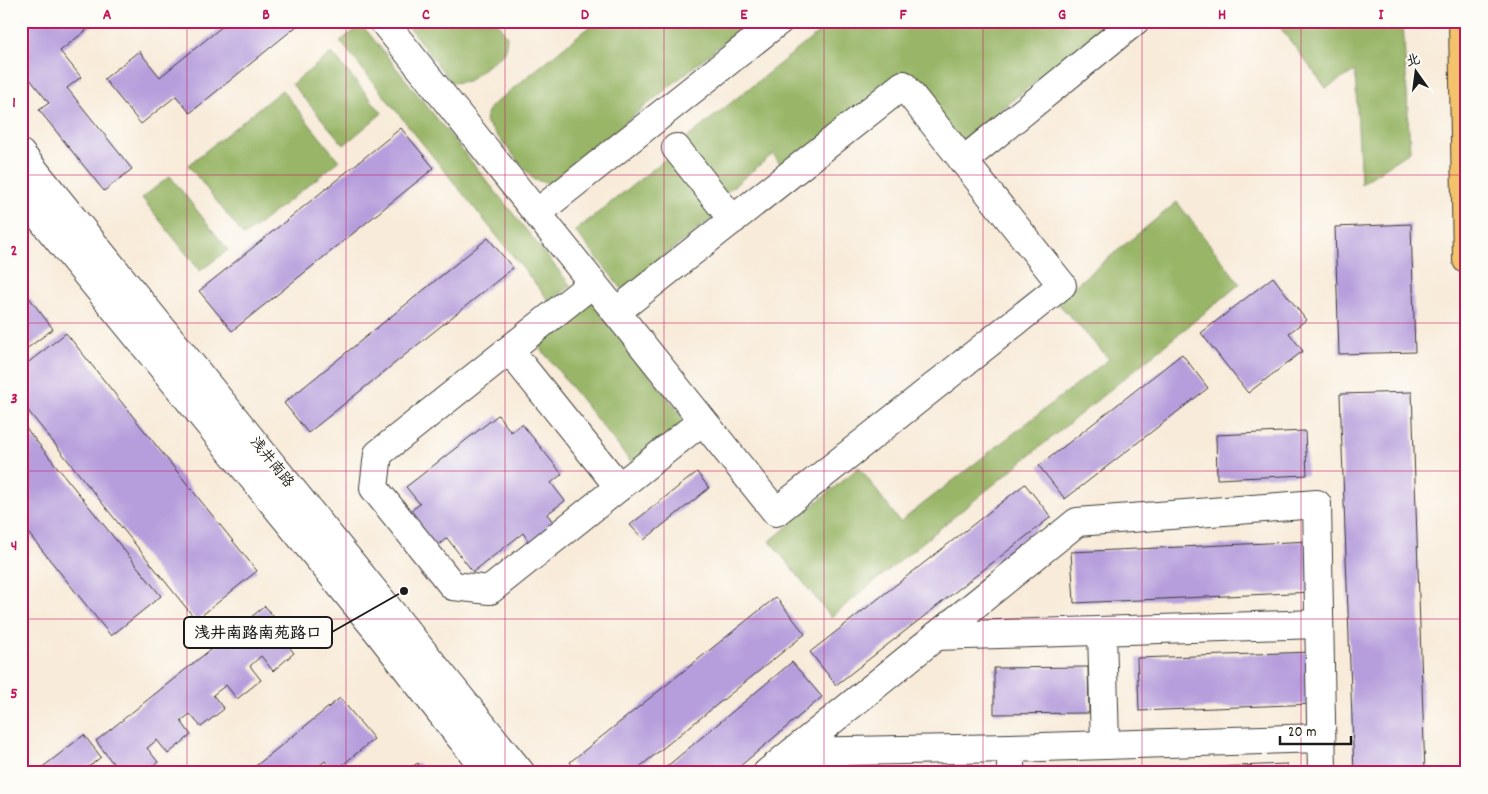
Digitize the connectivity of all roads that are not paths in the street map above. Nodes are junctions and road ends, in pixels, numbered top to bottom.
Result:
1 (383, 21) edge
2 (779, 21) edge
3 (1135, 21) edge
4 (1462, 21) edge
5 (676, 148) dead end
6 (21, 154) edge
7 (963, 161) junction
8 (21, 194) edge
9 (537, 213) junction
10 (733, 220) junction
11 (1467, 260) edge
12 (593, 283) junction
13 (616, 312) junction
14 (509, 350) junction
15 (702, 421) junction
16 (619, 487) junction
17 (1319, 624) junction
18 (1102, 631) junction
19 (936, 636) junction
20 (452, 727) junction
21 (1321, 738) junction
22 (1105, 745) junction
23 (793, 752) junction
24 (1011, 760) edge
25 (470, 773) edge
26 (489, 773) edge
27 (520, 773) edge
28 (767, 773) edge
29 (1322, 773) edge

1 - 9 street
2 - 9 street
3 - 7 street
4 - 11 main road
5 - 10 street
6 - 27 street, 浅井南路
7 - 10 street
7 - 15 street
8 - 20 street, 浅井南路
9 - 12 street
10 - 13 street
12 - 13 street
12 - 14 street
13 - 15 street
14 - 16 street
14 - 16 street
15 - 16 street
17 - 18 street
17 - 19 street
17 - 21 street
18 - 19 street
18 - 22 street
19 - 23 street
20 - 25 street
20 - 26 street, 浅井南路
21 - 22 street
21 - 29 street
22 - 24 street
23 - 24 street
23 - 28 street

